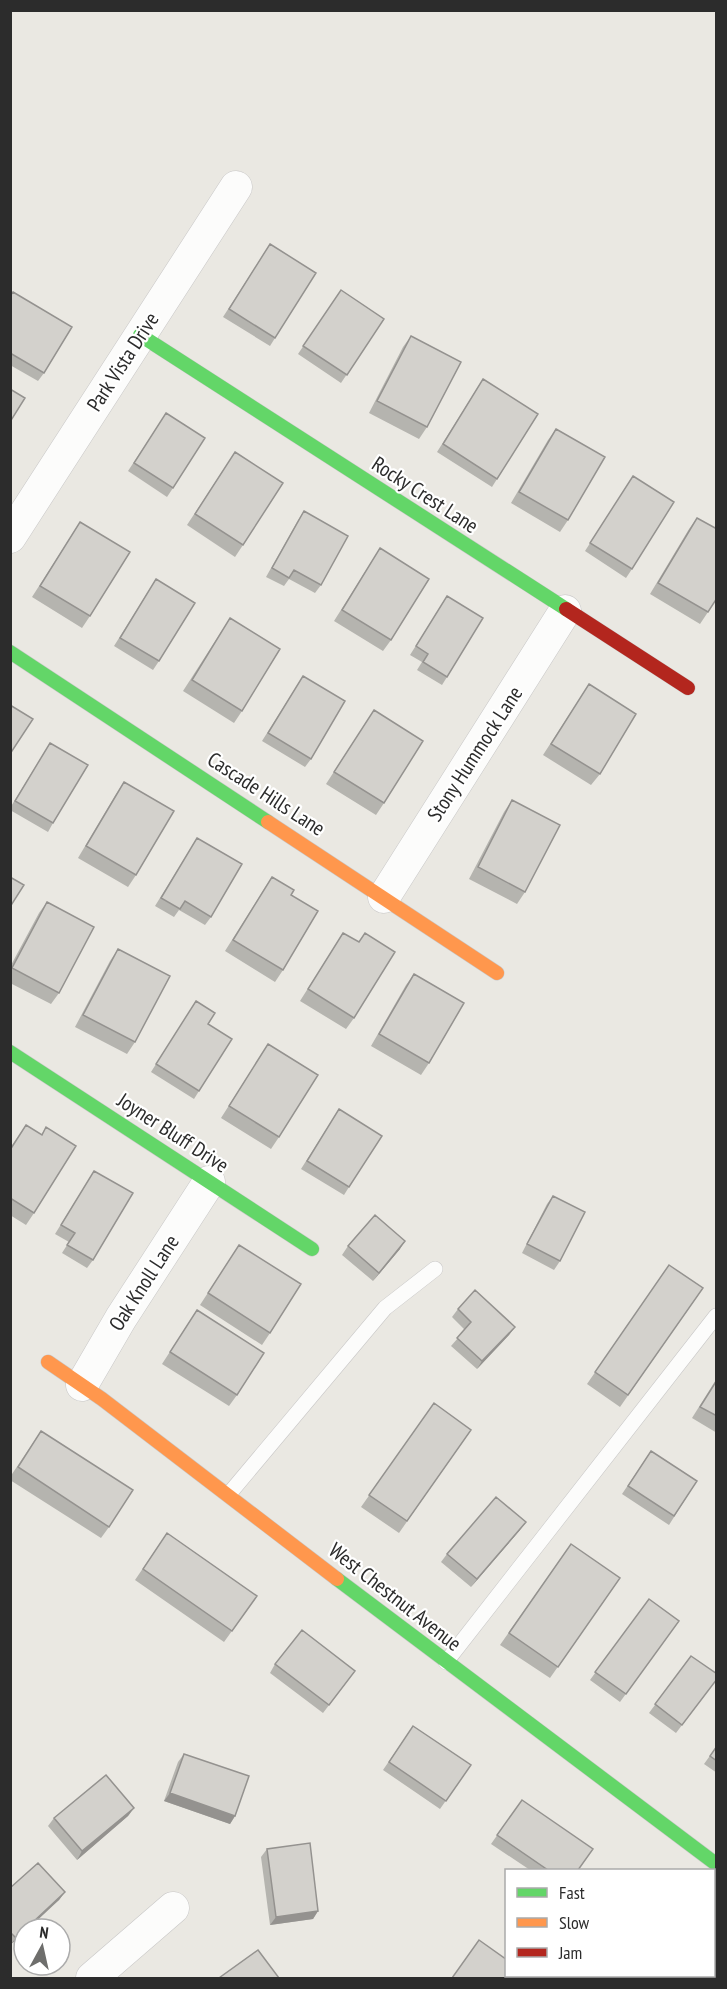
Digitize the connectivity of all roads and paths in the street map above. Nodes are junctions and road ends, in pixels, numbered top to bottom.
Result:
1 (236, 187) dead end
2 (140, 335) junction
3 (10, 537) edge
4 (566, 611) junction
5 (10, 652) edge
6 (688, 688) dead end
7 (384, 897) junction
8 (497, 973) dead end
9 (10, 1052) edge
10 (209, 1182) junction
11 (312, 1249) dead end
12 (435, 1269) dead end
13 (717, 1316) edge
14 (48, 1362) dead end
15 (82, 1385) junction
16 (229, 1494) junction
17 (446, 1662) junction
18 (707, 1864) edge
19 (173, 1908) dead end
20 (92, 1978) edge

1 - 2 street, Park Vista Drive
2 - 3 street, Park Vista Drive
2 - 4 street, Rocky Crest Lane
4 - 6 street, Rocky Crest Lane
4 - 7 street, Stony Hummock Lane
5 - 7 street, Cascade Hills Lane
7 - 8 street, Cascade Hills Lane
9 - 10 street, Joyner Bluff Drive
10 - 11 street, Joyner Bluff Drive
10 - 15 street, Oak Knoll Lane
12 - 16 lane
13 - 17 lane
14 - 15 street, West Chestnut Avenue
15 - 16 street, West Chestnut Avenue
16 - 17 street, West Chestnut Avenue
17 - 18 street, West Chestnut Avenue
19 - 20 street

